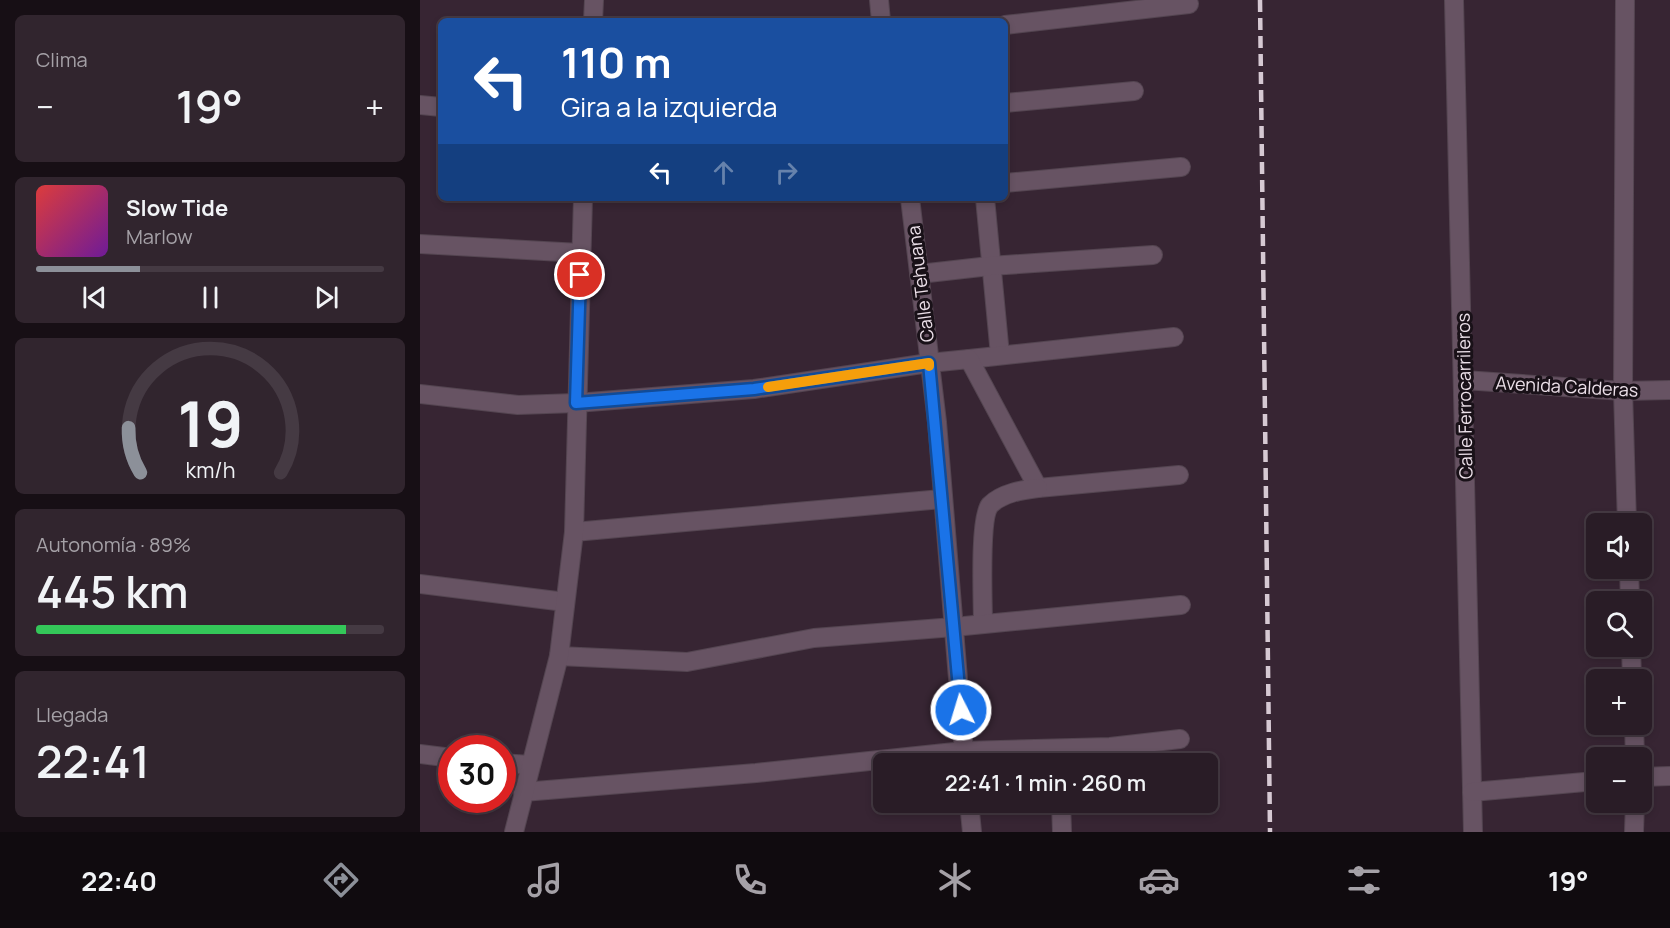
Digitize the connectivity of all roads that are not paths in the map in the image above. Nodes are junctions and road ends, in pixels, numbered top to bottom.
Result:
1 (594, 0) edge
2 (879, 0) edge
3 (1454, 0) edge
4 (1625, 0) edge
5 (1189, 4) dead end
6 (593, 18) edge
7 (881, 18) edge
8 (1008, 26) edge
9 (1134, 91) dead end
10 (1008, 103) edge
11 (420, 105) edge
12 (438, 106) edge
13 (1181, 167) dead end
14 (1008, 183) edge
15 (583, 201) edge
16 (910, 201) edge
17 (985, 201) edge
18 (420, 244) edge
19 (580, 253) junction
20 (1153, 255) dead end
21 (990, 266) junction
22 (919, 274) junction
23 (1174, 337) dead end
24 (1000, 355) junction
25 (969, 359) junction
26 (929, 363) junction
27 (1464, 380) junction
28 (1670, 390) edge
29 (1623, 391) junction
30 (420, 394) edge
31 (576, 403) junction
32 (1179, 475) dead end
33 (1038, 488) junction
34 (942, 499) junction
35 (1627, 513) edge
36 (574, 532) junction
37 (420, 584) edge
38 (565, 602) junction
39 (1181, 605) dead end
40 (983, 624) junction
41 (954, 627) junction
42 (560, 656) junction
43 (1180, 739) dead end
44 (965, 753) edge
45 (1076, 753) edge
46 (420, 754) edge
47 (438, 756) edge
48 (516, 764) edge
49 (873, 764) edge
50 (530, 765) junction
51 (1670, 776) edge
52 (1652, 777) edge
53 (1586, 782) edge
54 (523, 792) junction
55 (1472, 792) junction
56 (970, 813) edge
57 (1061, 813) edge
58 (1635, 813) edge
59 (514, 832) edge
60 (972, 832) edge
61 (1062, 832) edge
62 (1473, 832) edge
63 (1634, 832) edge

1 - 6 street
2 - 7 street
3 - 27 street, Calle Ferrocarrileros
4 - 29 street
5 - 8 street
9 - 10 street
11 - 12 street
13 - 14 street
15 - 19 street
16 - 22 street, Calle Tehuana
17 - 21 street
18 - 19 street
19 - 31 street
20 - 21 street
21 - 22 street
21 - 24 street
22 - 26 street, Calle Tehuana
23 - 24 street
24 - 25 street
25 - 26 street
25 - 33 street
26 - 31 street
26 - 34 street, Calle Tehuana
27 - 29 street, Avenida Calderas
27 - 55 street, Calle Ferrocarrileros
28 - 29 street, Avenida Calderas
29 - 35 street
30 - 31 street
31 - 36 street
32 - 33 street
33 - 40 street
34 - 36 street
34 - 41 street, Calle Tehuana
36 - 38 street
37 - 38 street
38 - 42 street
39 - 40 street
40 - 41 street
41 - 42 street
41 - 44 street, Calle Tehuana
42 - 50 street
43 - 45 street
46 - 47 street
48 - 50 street
49 - 54 street
50 - 54 street
51 - 52 street
53 - 55 street
54 - 59 street
55 - 62 street, Calle Ferrocarrileros
56 - 60 street
57 - 61 street
58 - 63 street

